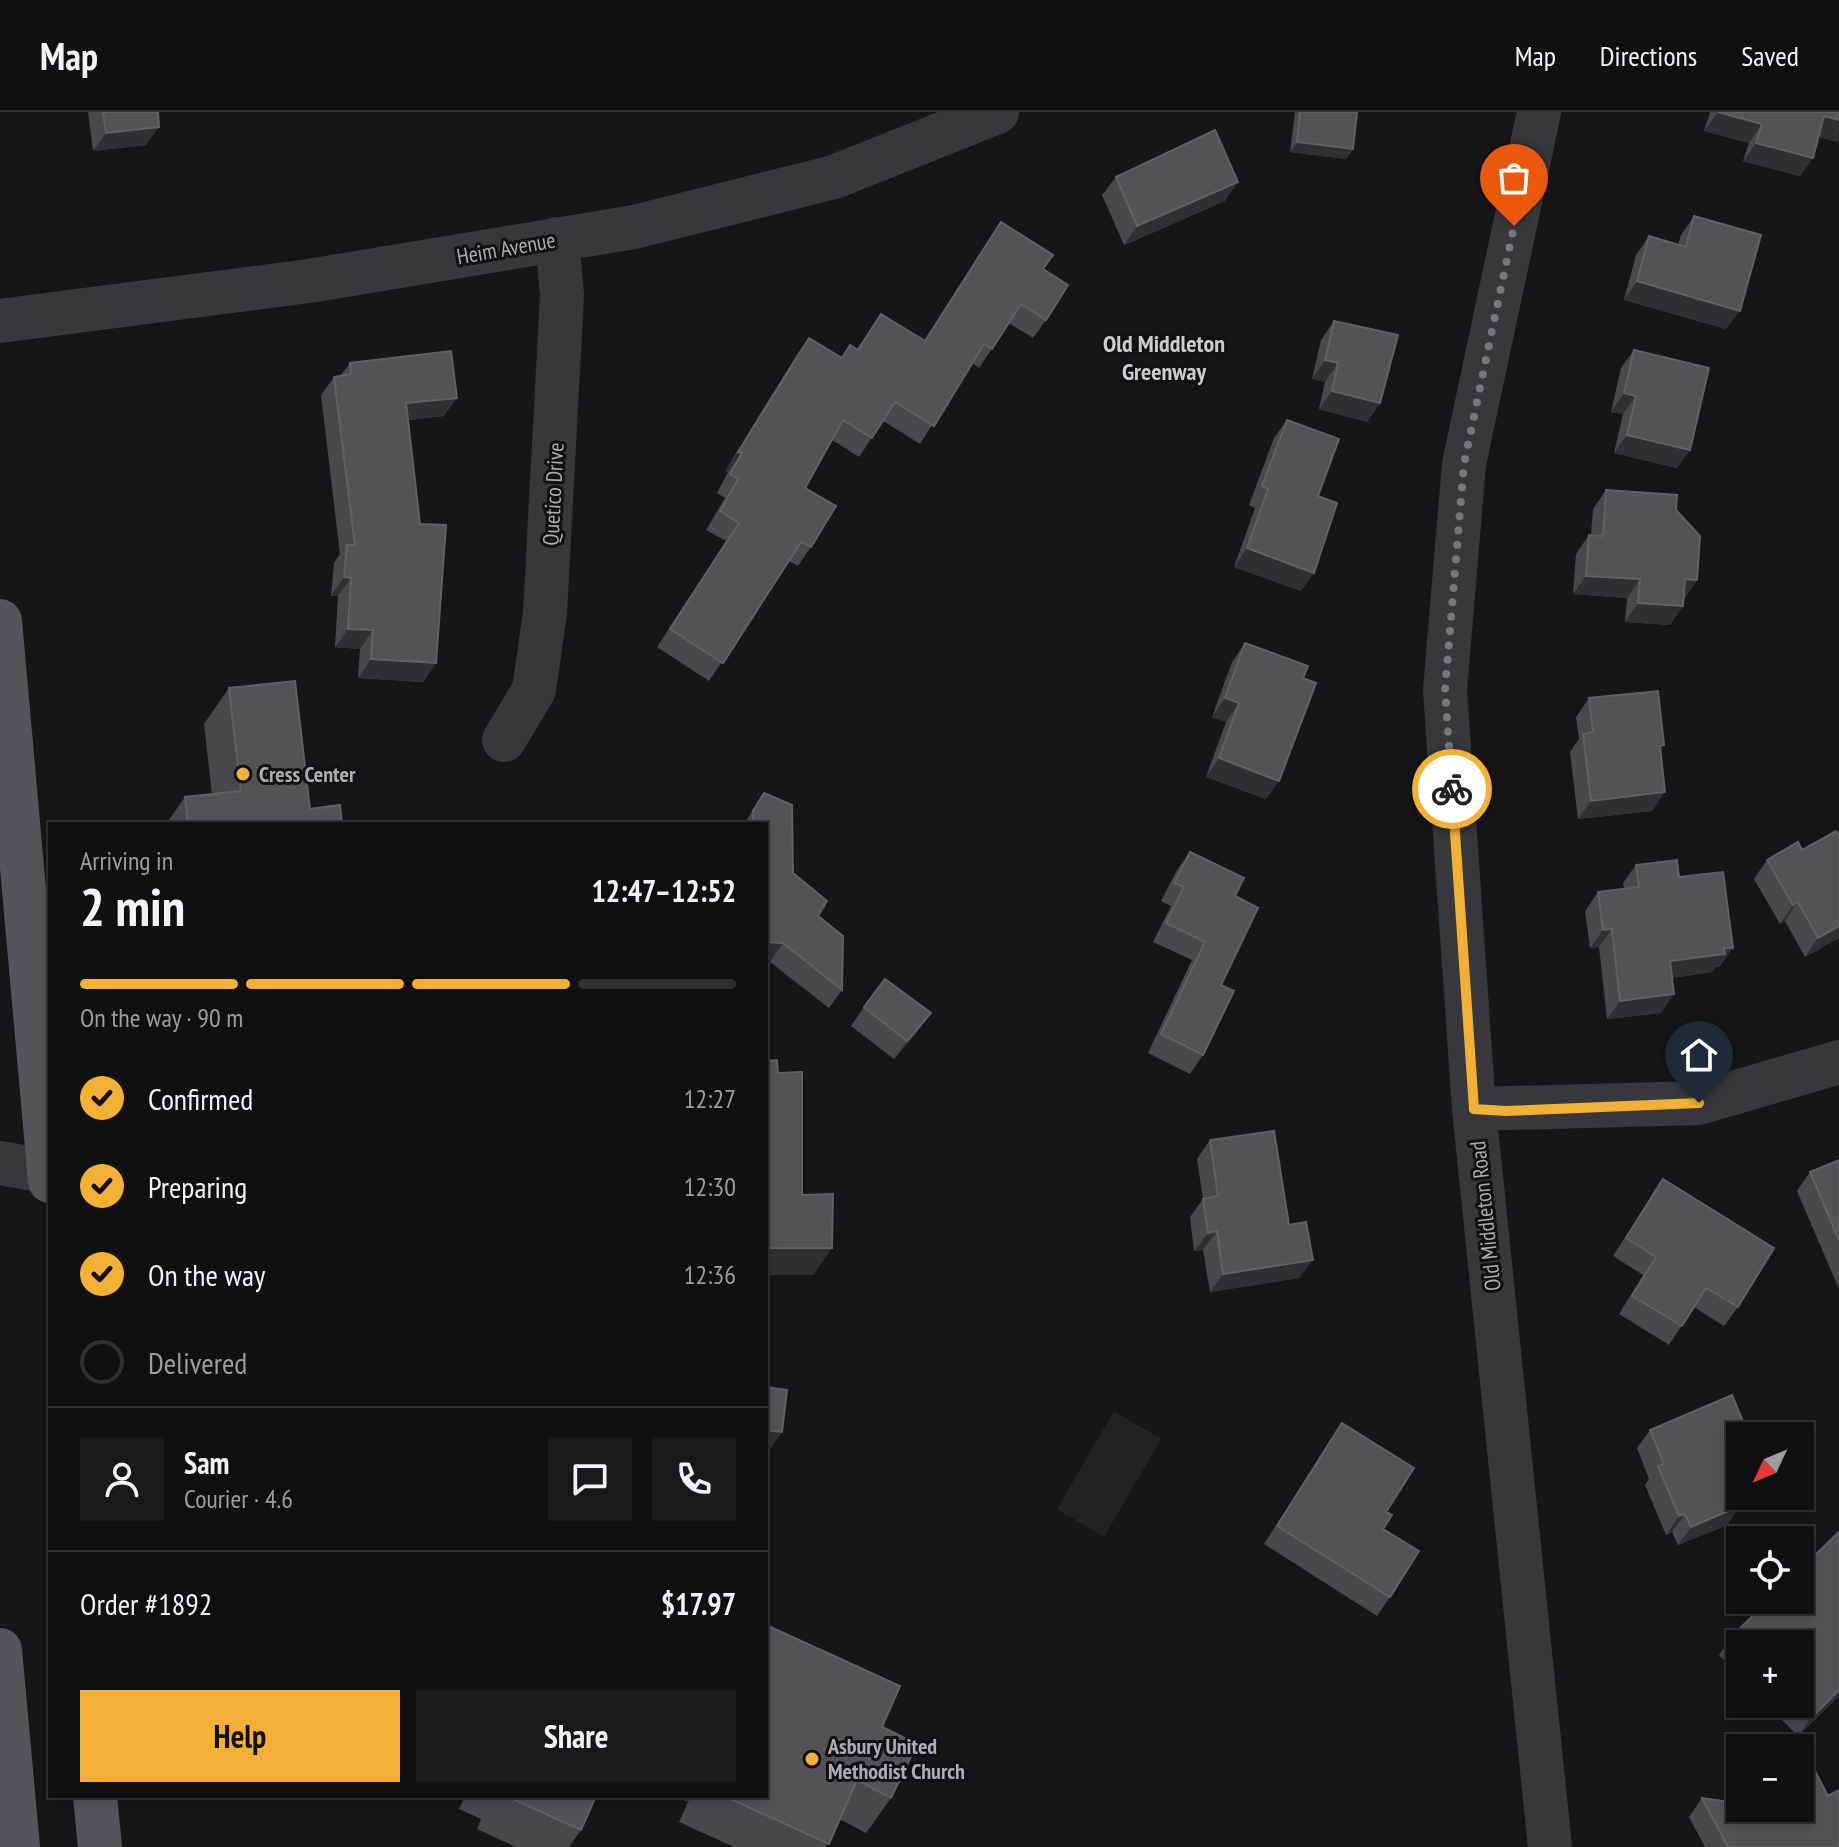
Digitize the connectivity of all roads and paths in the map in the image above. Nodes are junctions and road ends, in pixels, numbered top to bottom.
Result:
1 (997, 112) edge
2 (1539, 112) edge
3 (557, 239) junction
4 (0, 321) edge
5 (0, 621) edge
6 (504, 740) dead end
7 (1839, 1062) edge
8 (1474, 1109) junction
9 (48, 1150) edge
10 (0, 1163) edge
11 (48, 1172) edge
12 (0, 1650) edge
13 (95, 1798) edge
14 (18, 1847) edge
15 (100, 1847) edge
16 (1550, 1847) edge

1 - 3 street, Heim Avenue
2 - 8 street, Old Middleton Road
3 - 4 street, Heim Avenue
3 - 6 street, Quetico Drive
5 - 9 main road
7 - 8 street
8 - 16 street, Old Middleton Road
10 - 11 street
12 - 14 main road
13 - 15 main road

